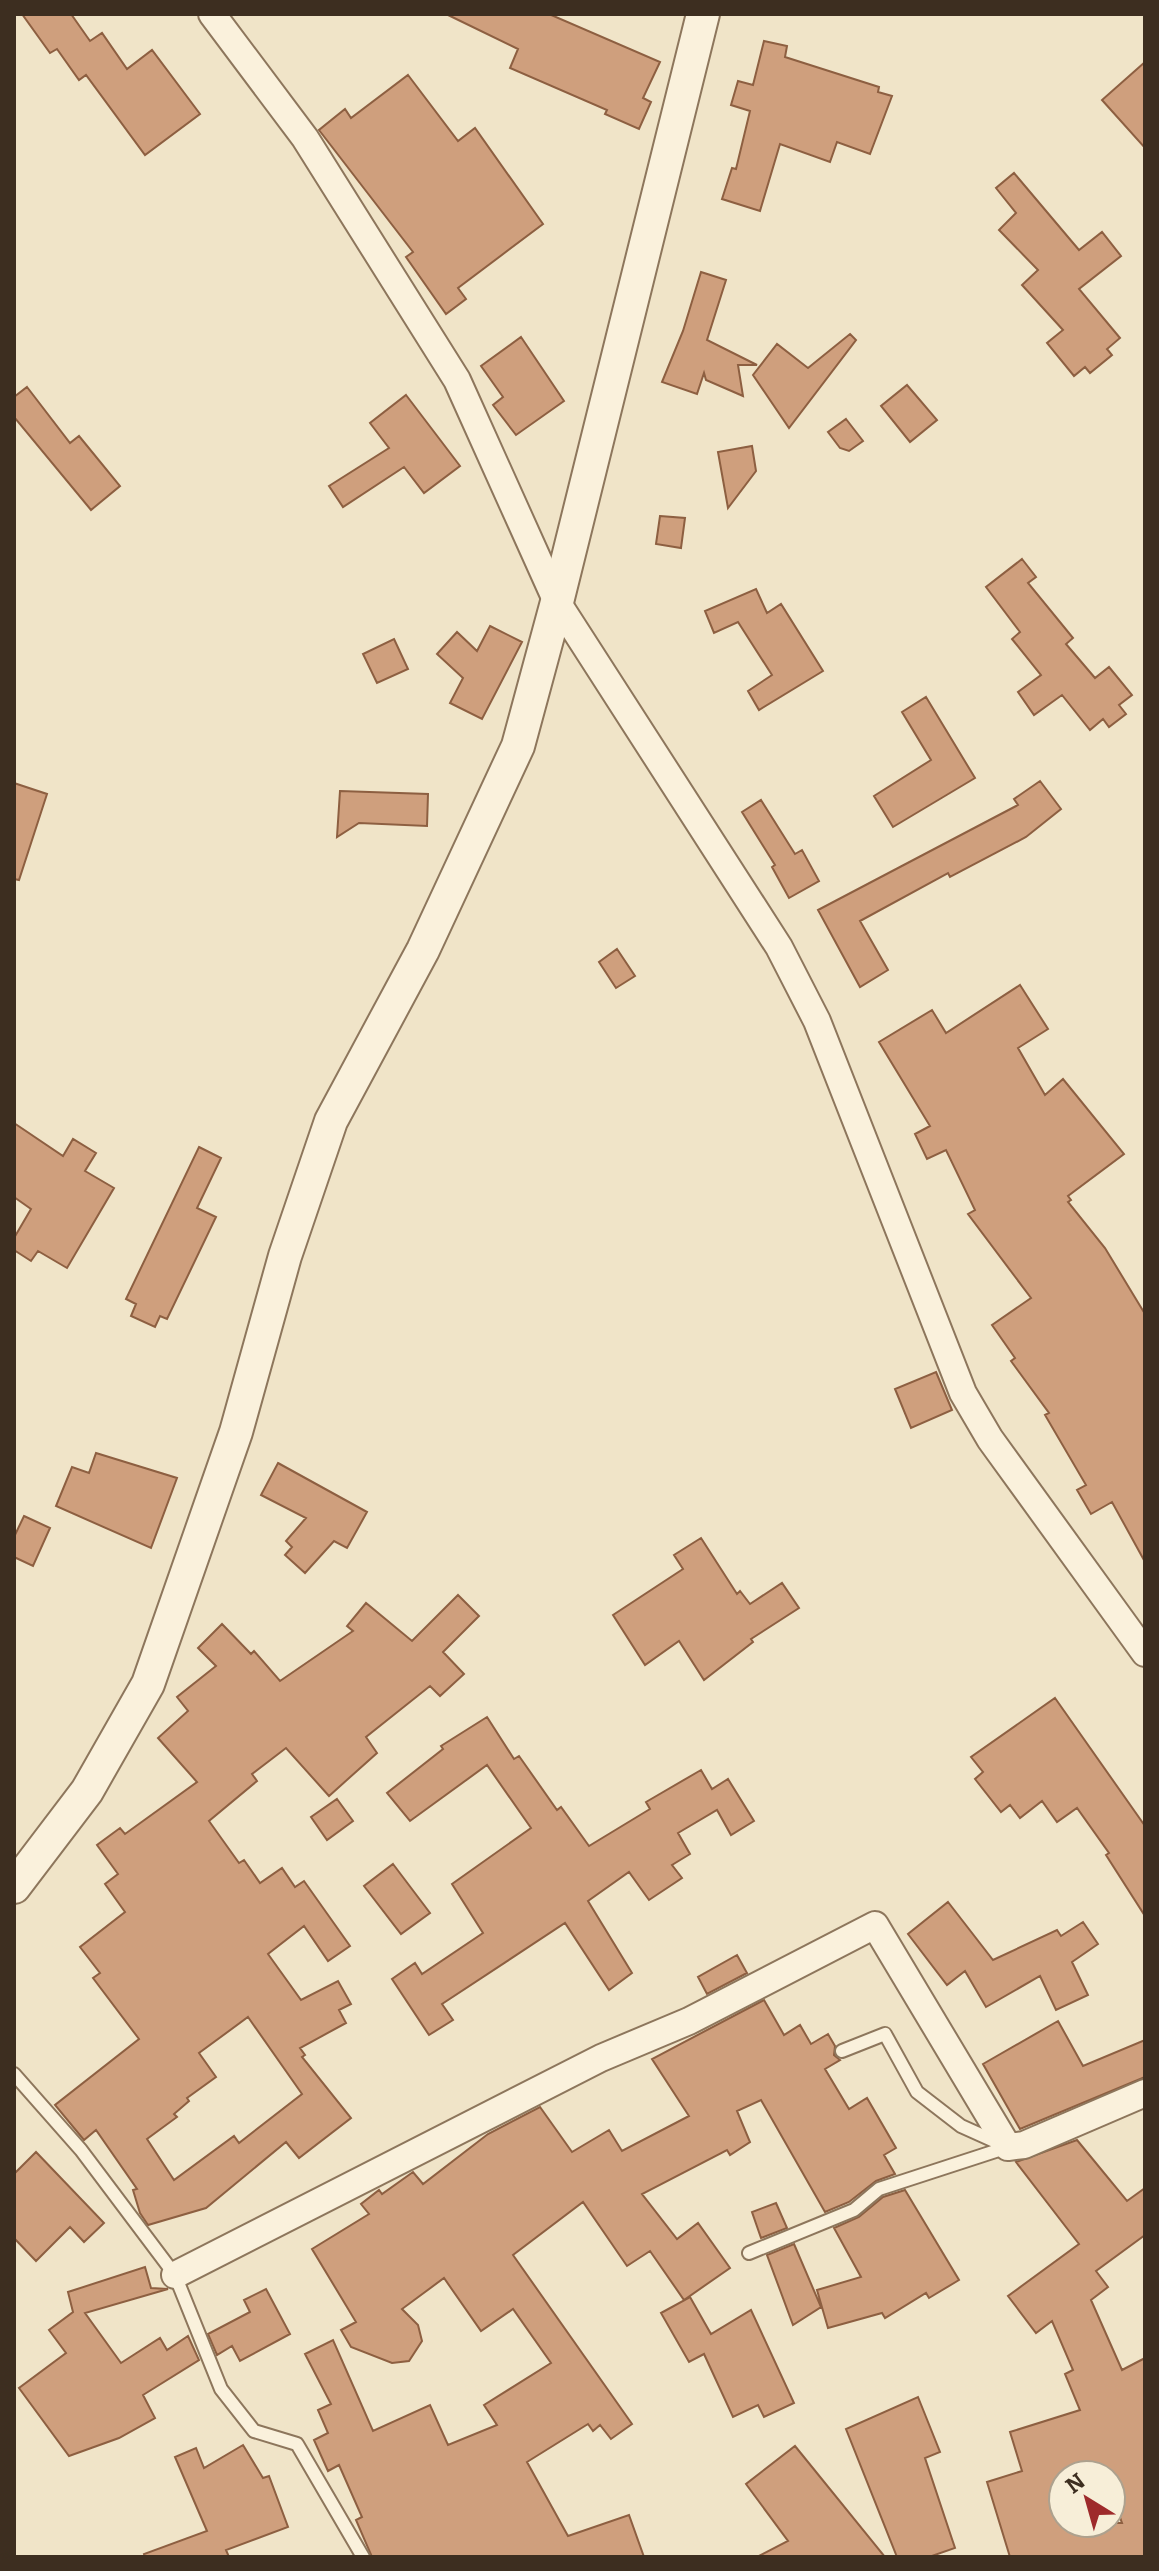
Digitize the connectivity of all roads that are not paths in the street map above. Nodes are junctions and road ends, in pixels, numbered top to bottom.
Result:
1 (212, 14) edge
2 (703, 14) edge
3 (557, 602) junction
4 (1145, 1653) edge
5 (14, 1887) edge
6 (842, 2051) dead end
7 (14, 2074) edge
8 (1145, 2093) edge
9 (1008, 2147) junction
10 (749, 2253) dead end
11 (175, 2275) junction
12 (363, 2557) edge

1 - 3 street
2 - 3 street
3 - 4 street
3 - 5 street
6 - 9 lane
7 - 11 lane
8 - 9 street
9 - 10 lane
9 - 11 street
11 - 12 lane

